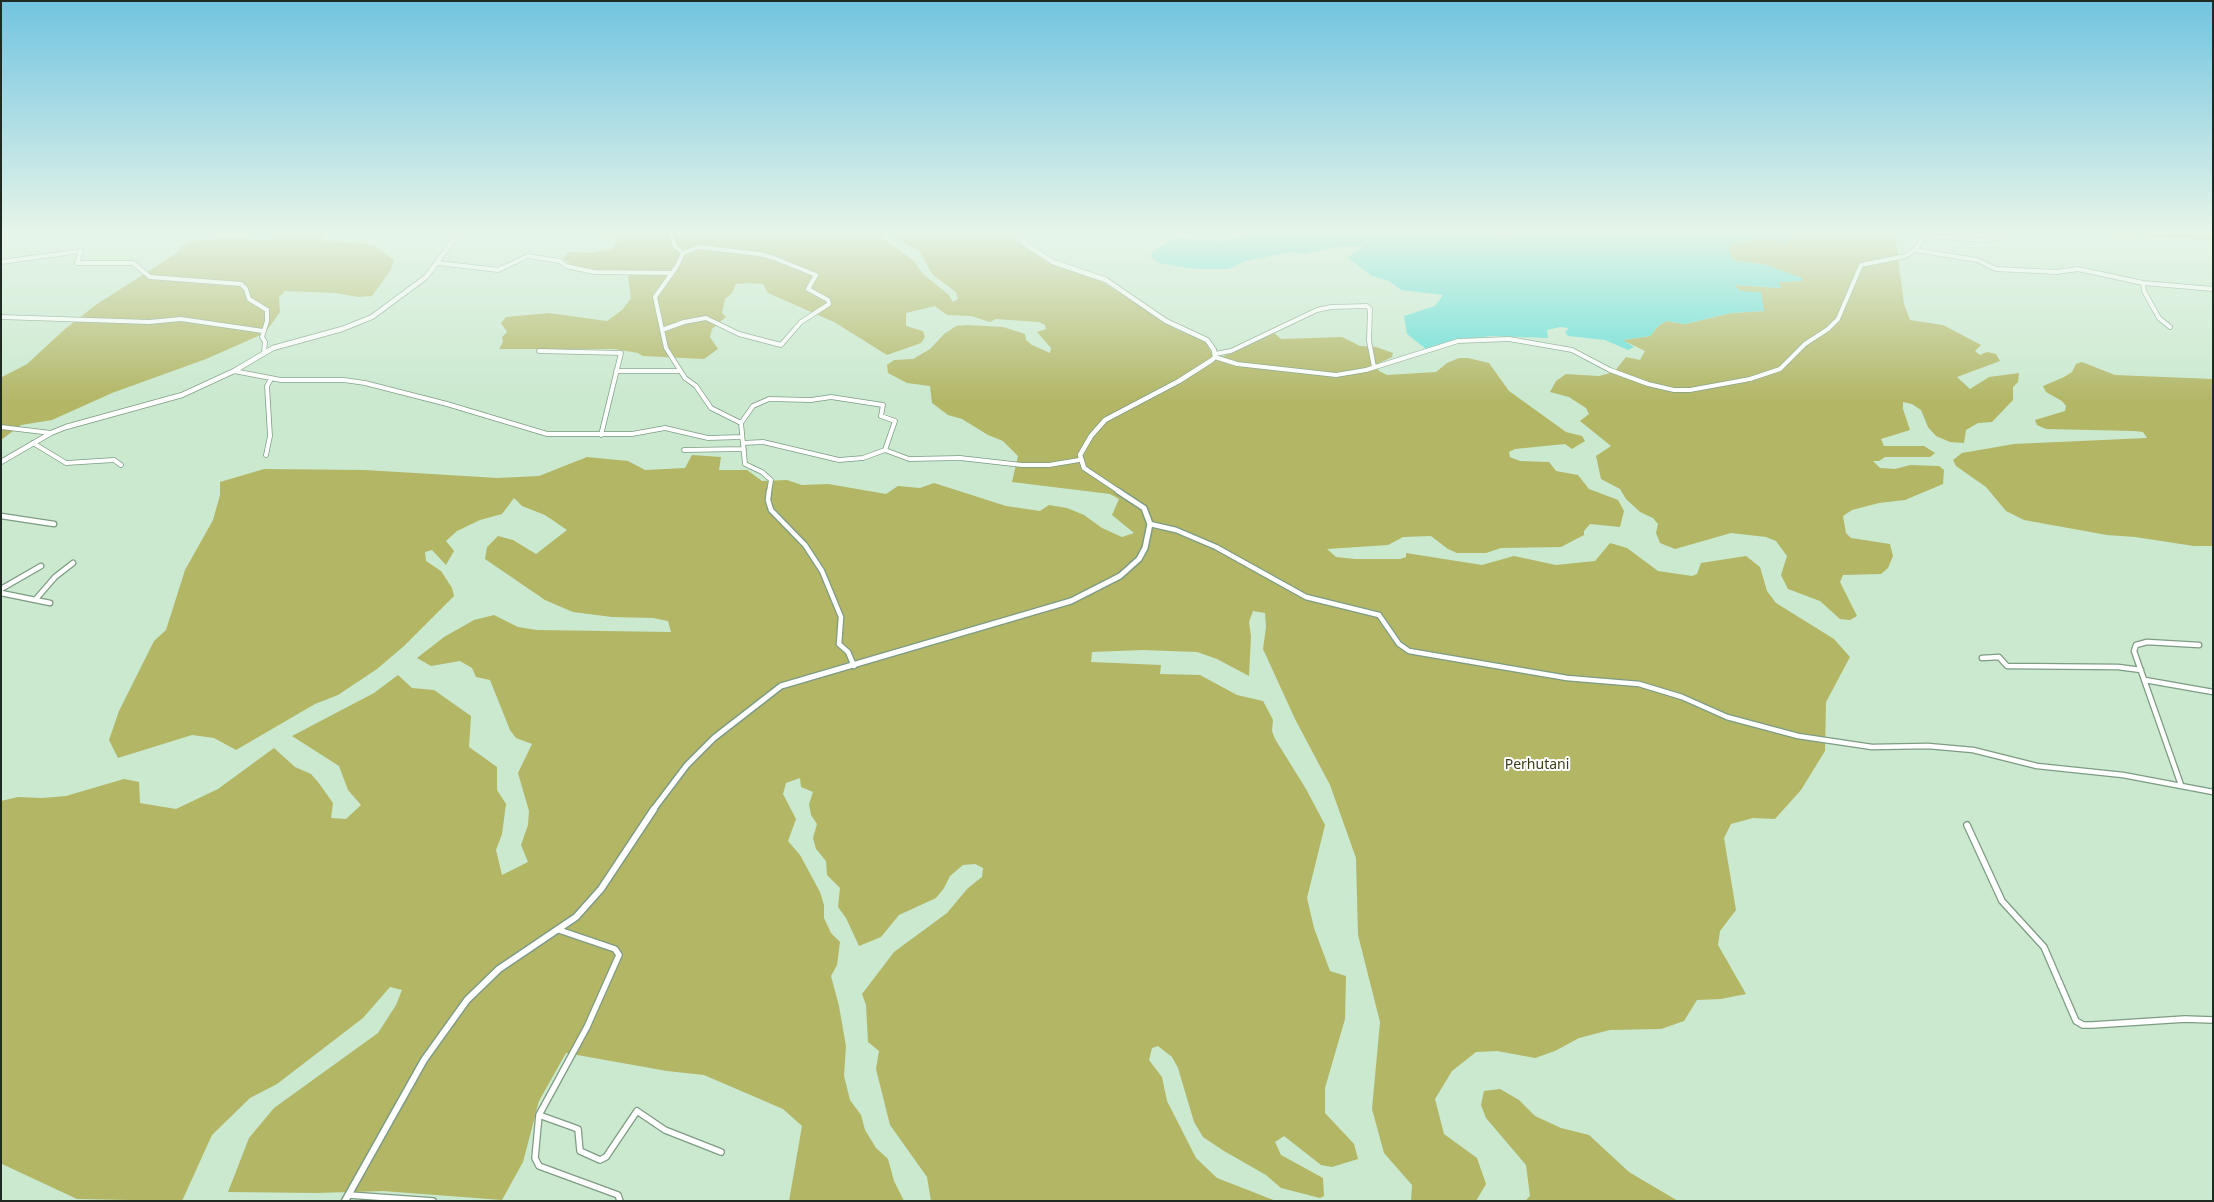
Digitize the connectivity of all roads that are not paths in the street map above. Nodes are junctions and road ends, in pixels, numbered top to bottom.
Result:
1 (246, 289) edge
2 (410, 289) edge
3 (661, 289) edge
4 (808, 289) edge
5 (1117, 289) edge
6 (1850, 289) edge
7 (2144, 289) edge
8 (1, 317) edge
9 (2170, 327) dead end
10 (662, 330) junction
11 (263, 331) junction
12 (539, 351) dead end
13 (264, 353) junction
14 (1215, 355) junction
15 (1374, 368) junction
16 (616, 371) junction
17 (680, 371) junction
18 (234, 372) junction
19 (271, 379) junction
20 (741, 424) junction
21 (1, 427) edge
22 (51, 433) junction
23 (601, 435) junction
24 (742, 437) junction
25 (33, 443) junction
26 (744, 446) junction
27 (684, 450) dead end
28 (885, 450) junction
29 (266, 455) dead end
30 (1080, 460) junction
31 (1, 462) edge
32 (121, 465) dead end
33 (1, 516) edge
34 (54, 524) dead end
35 (1150, 524) junction
36 (73, 563) dead end
37 (41, 566) dead end
38 (1, 588) edge
39 (1, 593) edge
40 (36, 599) junction
41 (50, 603) dead end
42 (2199, 645) dead end
43 (1982, 658) dead end
44 (854, 666) junction
45 (2141, 670) junction
46 (2145, 680) junction
47 (2213, 692) edge
48 (2181, 785) junction
49 (2213, 792) edge
50 (1968, 825) dead end
51 (559, 930) junction
52 (2213, 1020) edge
53 (540, 1115) junction
54 (721, 1152) dead end
55 (347, 1198) edge
56 (433, 1201) edge
57 (620, 1201) edge

1 - 11 street
2 - 13 street
3 - 10 street
4 - 10 street
5 - 14 street
6 - 15 street
7 - 9 street
8 - 11 street
10 - 17 street
11 - 13 street
12 - 16 street
13 - 18 street
14 - 15 street
14 - 15 street
14 - 30 street
16 - 17 street
16 - 23 street
17 - 20 street
18 - 19 street
18 - 22 street
19 - 23 street
19 - 29 street
20 - 24 street
20 - 28 street
21 - 22 street
22 - 25 street
23 - 24 street
24 - 26 street
25 - 31 street
25 - 32 street
26 - 27 street
26 - 28 street
26 - 44 street
28 - 30 street
30 - 35 street
33 - 34 street
35 - 44 street
35 - 48 street
36 - 40 street
37 - 38 street
39 - 40 street
40 - 41 street
42 - 45 street
43 - 45 street
44 - 51 street
45 - 46 street
46 - 47 street
46 - 48 street
48 - 49 street
50 - 52 street
51 - 53 street
51 - 55 street
53 - 54 street
53 - 57 street
55 - 56 street

